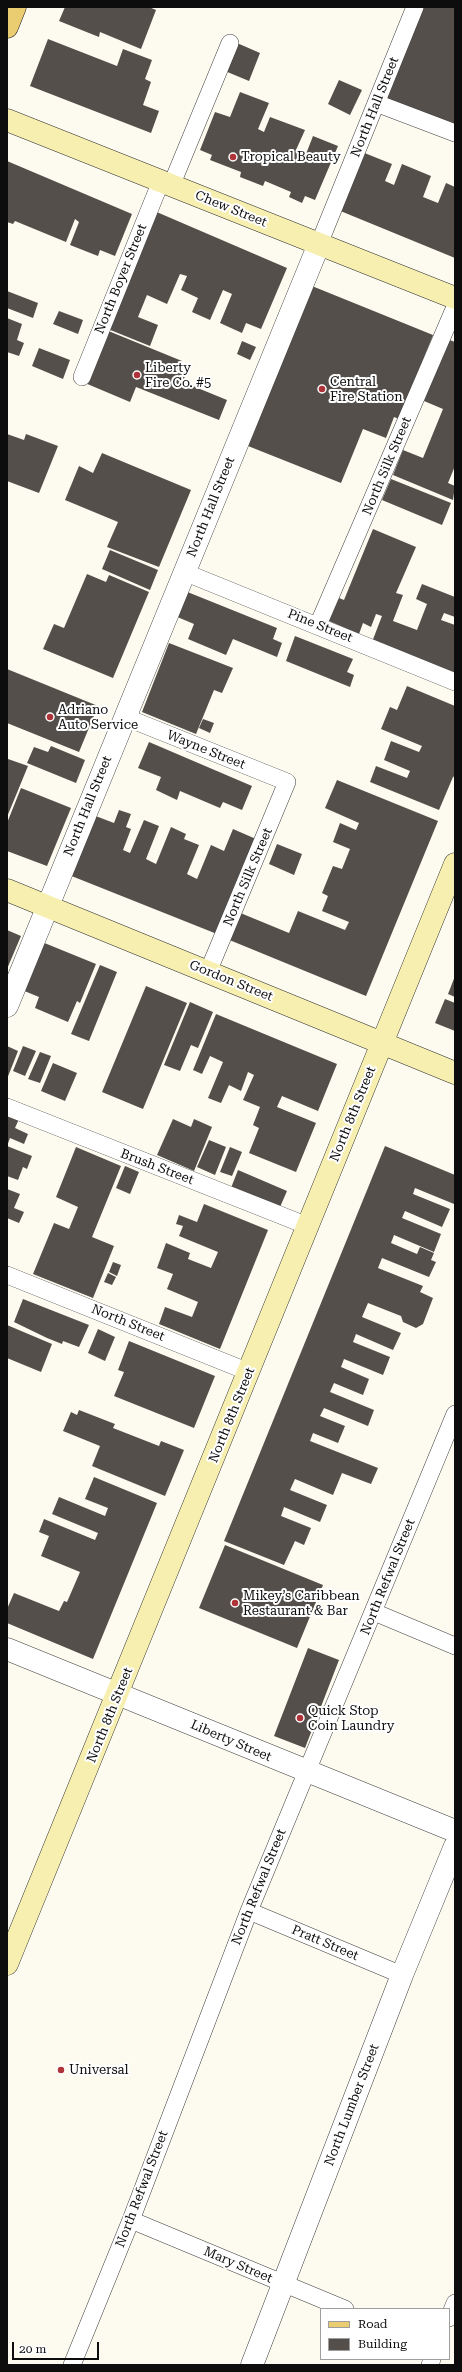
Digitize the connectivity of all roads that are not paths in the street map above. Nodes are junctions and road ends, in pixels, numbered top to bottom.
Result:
1 (15, 7) edge
2 (415, 7) edge
3 (7, 27) edge
4 (230, 43) dead end
5 (376, 103) junction
6 (7, 120) edge
7 (455, 133) edge
8 (166, 183) junction
9 (319, 244) junction
10 (455, 298) edge
11 (455, 307) edge
12 (82, 377) dead end
13 (184, 572) junction
14 (318, 625) junction
15 (455, 682) edge
16 (125, 717) junction
17 (287, 782) joint
18 (455, 864) edge
19 (7, 890) edge
20 (47, 906) junction
21 (208, 972) junction
22 (7, 1006) edge
23 (382, 1043) junction
24 (455, 1073) edge
25 (7, 1107) edge
26 (308, 1226) junction
27 (7, 1274) edge
28 (249, 1372) junction
29 (455, 1414) edge
30 (374, 1612) junction
31 (455, 1646) edge
32 (7, 1649) edge
33 (118, 1694) junction
34 (306, 1772) junction
35 (455, 1831) edge
36 (455, 1846) edge
37 (249, 1911) junction
38 (7, 1964) edge
39 (402, 1975) junction
40 (130, 2220) junction
41 (284, 2284) junction
42 (455, 2304) edge
43 (343, 2308) edge
44 (450, 2316) edge
45 (72, 2365) edge
46 (252, 2365) edge

1 - 3 main road
2 - 5 lane, North Hall Street
4 - 8 lane, North Boyer Street
5 - 7 lane
5 - 9 lane, North Hall Street
6 - 8 street, Chew Street
8 - 9 street, Chew Street
8 - 12 lane, North Boyer Street
9 - 10 street, Chew Street
9 - 13 street, North Hall Street
11 - 14 lane, North Silk Street
13 - 14 lane, Pine Street
13 - 16 street, North Hall Street
14 - 15 lane, Pine Street
16 - 17 lane, Wayne Street
16 - 20 street, North Hall Street
17 - 21 lane, North Silk Street
18 - 23 street, North 8th Street
19 - 20 street, Gordon Street
20 - 21 street, Gordon Street
20 - 22 street, North Hall Street
21 - 23 street, Gordon Street
23 - 24 street, Gordon Street
23 - 26 street, North 8th Street
25 - 26 lane, Brush Street
26 - 28 street, North 8th Street
27 - 28 lane, North Street
28 - 33 street, North 8th Street
29 - 30 lane, North Refwal Street
30 - 31 lane
30 - 34 lane, North Refwal Street
32 - 33 street, Liberty Street
33 - 34 street, Liberty Street
33 - 38 street, North 8th Street
34 - 35 street, Liberty Street
34 - 37 lane, North Refwal Street
36 - 39 street, North Lumber Street
37 - 39 lane, Pratt Street
37 - 40 lane, North Refwal Street
39 - 41 street, North Lumber Street
40 - 41 lane, Mary Street
40 - 45 lane, North Refwal Street
41 - 43 lane, Mary Street
41 - 46 street, North Lumber Street
42 - 44 lane

